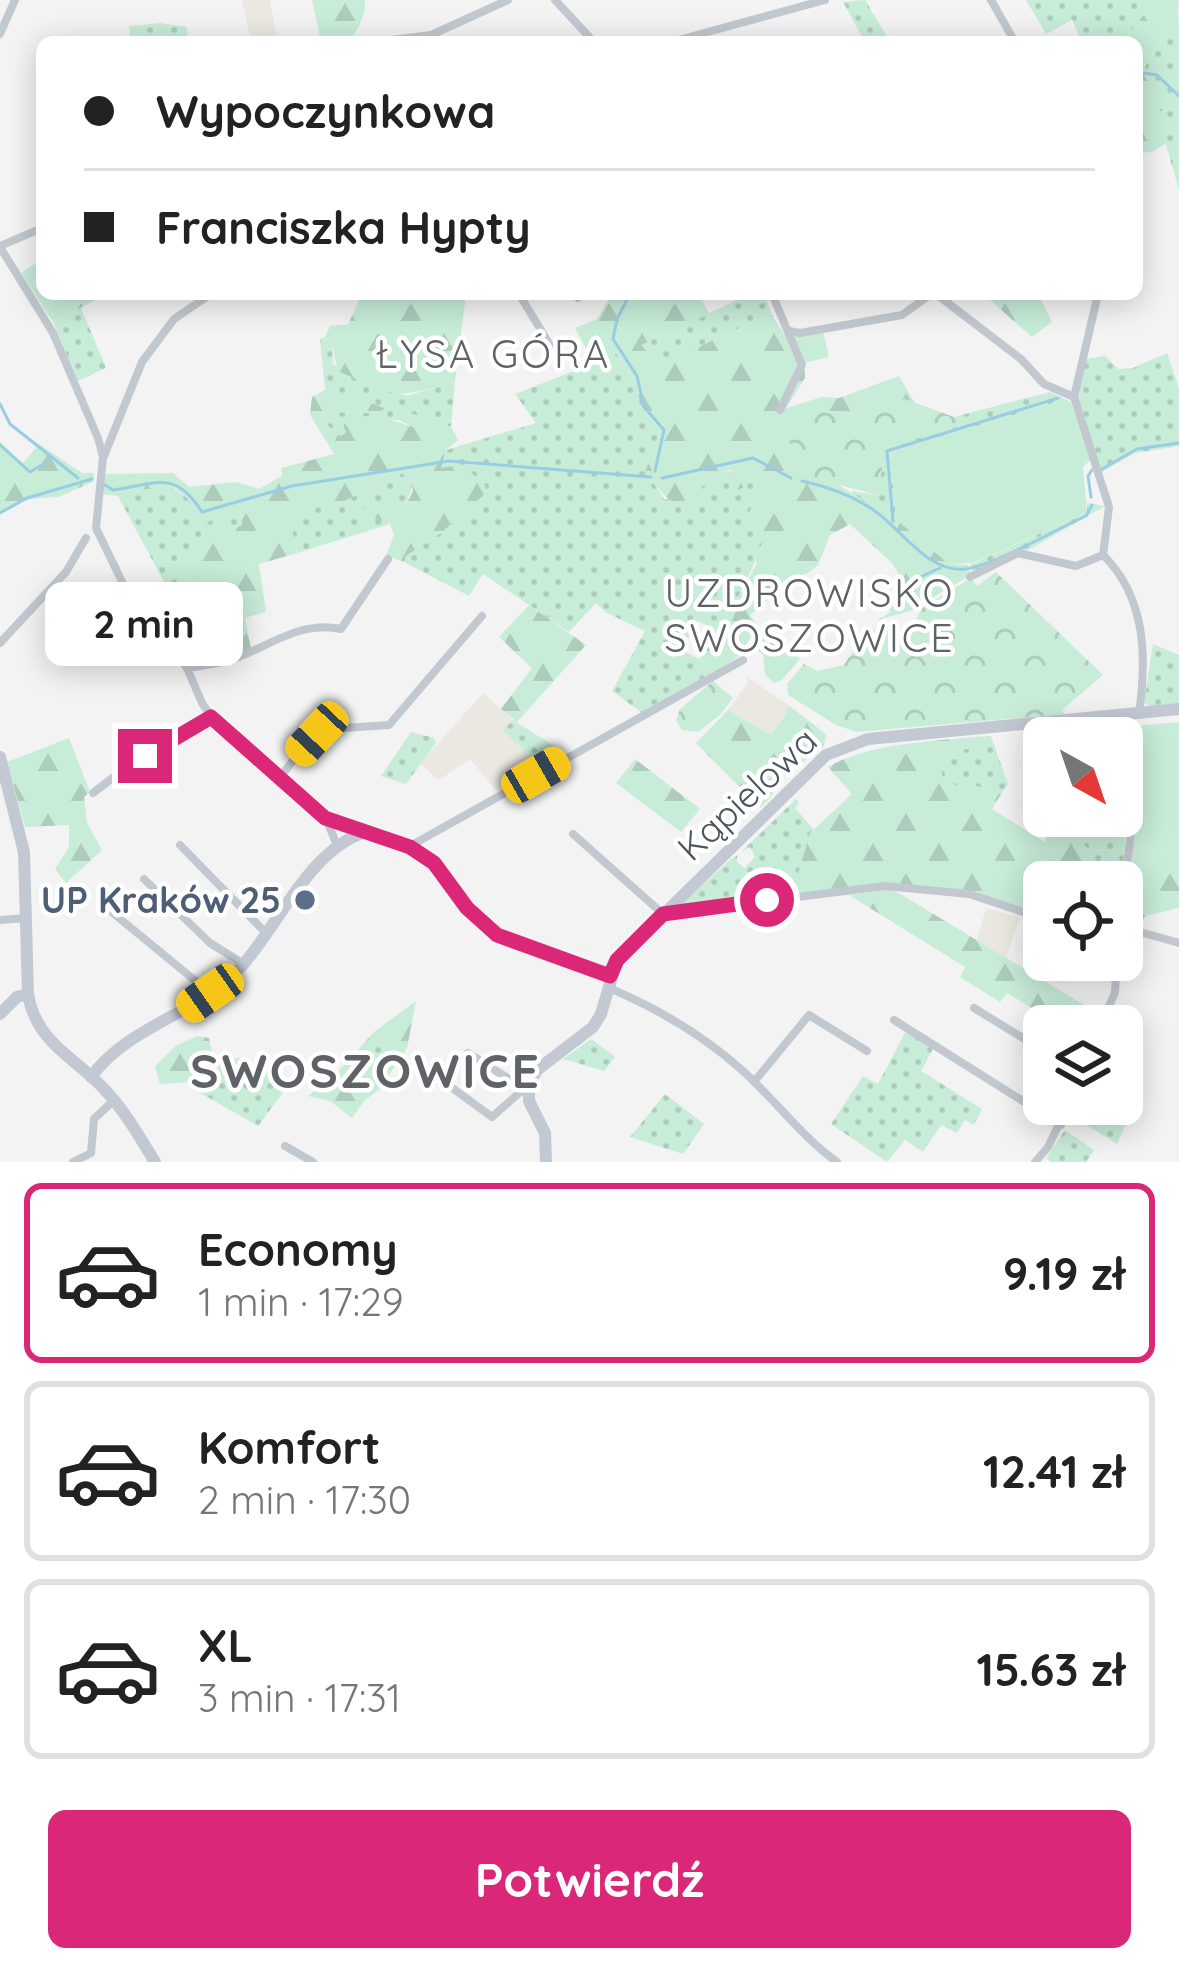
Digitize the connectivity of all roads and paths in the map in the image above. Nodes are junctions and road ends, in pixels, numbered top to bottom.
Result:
1 (15, 0) edge
2 (508, 0) edge
3 (555, 0) edge
4 (825, 0) edge
5 (991, 0) edge
6 (0, 34) edge
7 (423, 36) edge
8 (589, 36) edge
9 (693, 36) edge
10 (1012, 36) edge
11 (36, 231) edge
12 (0, 246) edge
13 (202, 300) edge
14 (523, 300) edge
15 (775, 300) edge
16 (925, 300) edge
17 (942, 300) edge
18 (1097, 300) edge
19 (789, 331) junction
20 (550, 346) dead end
21 (1074, 397) junction
22 (780, 410) dead end
23 (103, 457) junction
24 (86, 538) dead end
25 (1103, 556) junction
26 (388, 560) dead end
27 (970, 577) dead end
28 (482, 616) dead end
29 (0, 643) edge
30 (743, 660) dead end
31 (187, 668) junction
32 (1179, 709) edge
33 (1134, 713) junction
34 (211, 717) junction
35 (0, 757) edge
36 (279, 779) junction
37 (93, 794) dead end
38 (325, 818) junction
39 (365, 832) junction
40 (573, 834) dead end
41 (180, 845) dead end
42 (337, 845) junction
43 (410, 847) junction
44 (1128, 861) edge
45 (144, 879) dead end
46 (102, 904) dead end
47 (1023, 912) edge
48 (663, 914) junction
49 (28, 918) junction
50 (0, 920) edge
51 (265, 932) junction
52 (1143, 933) edge
53 (1179, 943) edge
54 (244, 964) junction
55 (609, 982) junction
56 (210, 993) junction
57 (29, 998) junction
58 (974, 1008) dead end
59 (1, 1013) edge
60 (894, 1020) dead end
61 (1023, 1038) edge
62 (866, 1051) dead end
63 (468, 1053) dead end
64 (414, 1060) dead end
65 (91, 1077) junction
66 (754, 1082) junction
67 (526, 1085) junction
68 (114, 1100) junction
69 (1023, 1102) edge
70 (1060, 1125) edge
71 (285, 1146) dead end
72 (73, 1162) edge
73 (155, 1162) edge
74 (313, 1162) edge
75 (546, 1162) edge
76 (837, 1162) edge
77 (1036, 1162) edge

1 - 6 street
2 - 7 street
3 - 8 street
4 - 9 street
5 - 10 street
11 - 12 street
12 - 23 street
13 - 23 street
14 - 20 street
15 - 19 street
16 - 19 street
17 - 21 street
18 - 21 street
19 - 22 street
21 - 25 street
23 - 31 street
24 - 29 street
25 - 27 street
25 - 33 street
26 - 31 street
28 - 36 street
30 - 43 street
31 - 34 street
32 - 33 street, Kąpielowa
33 - 44 street
33 - 48 street, Kąpielowa
34 - 36 street
34 - 37 street
35 - 49 street
36 - 38 street
38 - 39 street
38 - 42 street
39 - 42 street
39 - 43 street
40 - 48 street
41 - 51 street
42 - 51 street
43 - 55 street
45 - 54 street
46 - 56 street
47 - 48 street
48 - 55 street, Kąpielowa
49 - 50 street
49 - 57 street
51 - 54 street
52 - 53 street
54 - 56 street
55 - 66 street
55 - 67 street, Kąpielowa
56 - 65 street
57 - 59 street
57 - 65 street
58 - 61 street
60 - 69 street
62 - 66 street
63 - 67 street
64 - 67 street
65 - 68 street
66 - 76 street
67 - 75 street
68 - 72 street
68 - 73 street
70 - 77 street
71 - 74 street

